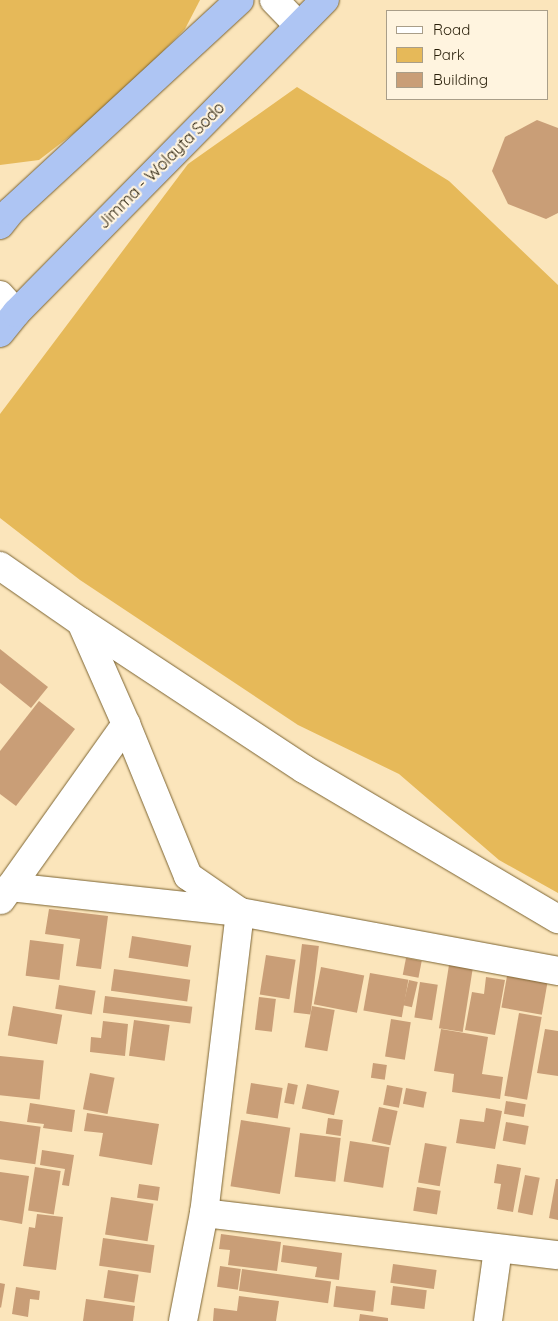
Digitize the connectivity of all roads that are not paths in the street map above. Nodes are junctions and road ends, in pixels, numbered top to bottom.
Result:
1 (240, 0) edge
2 (274, 0) edge
3 (325, 0) edge
4 (298, 25) junction
5 (0, 225) edge
6 (5, 313) edge
7 (0, 566) edge
8 (81, 622) junction
9 (126, 724) junction
10 (5, 894) edge
11 (240, 912) junction
12 (558, 919) edge
13 (558, 971) edge
14 (204, 1213) junction
15 (498, 1249) junction
16 (558, 1255) edge
17 (183, 1321) edge
18 (488, 1321) edge

1 - 5 highway
2 - 4 street
3 - 4 highway, Jimma - Wolayta Sodo
4 - 6 highway, Jimma - Wolayta Sodo
7 - 8 street
8 - 9 street
8 - 12 street
9 - 10 street
9 - 11 street
10 - 11 street
11 - 13 street
11 - 14 street
14 - 15 street
14 - 17 street
15 - 16 street
15 - 18 street

